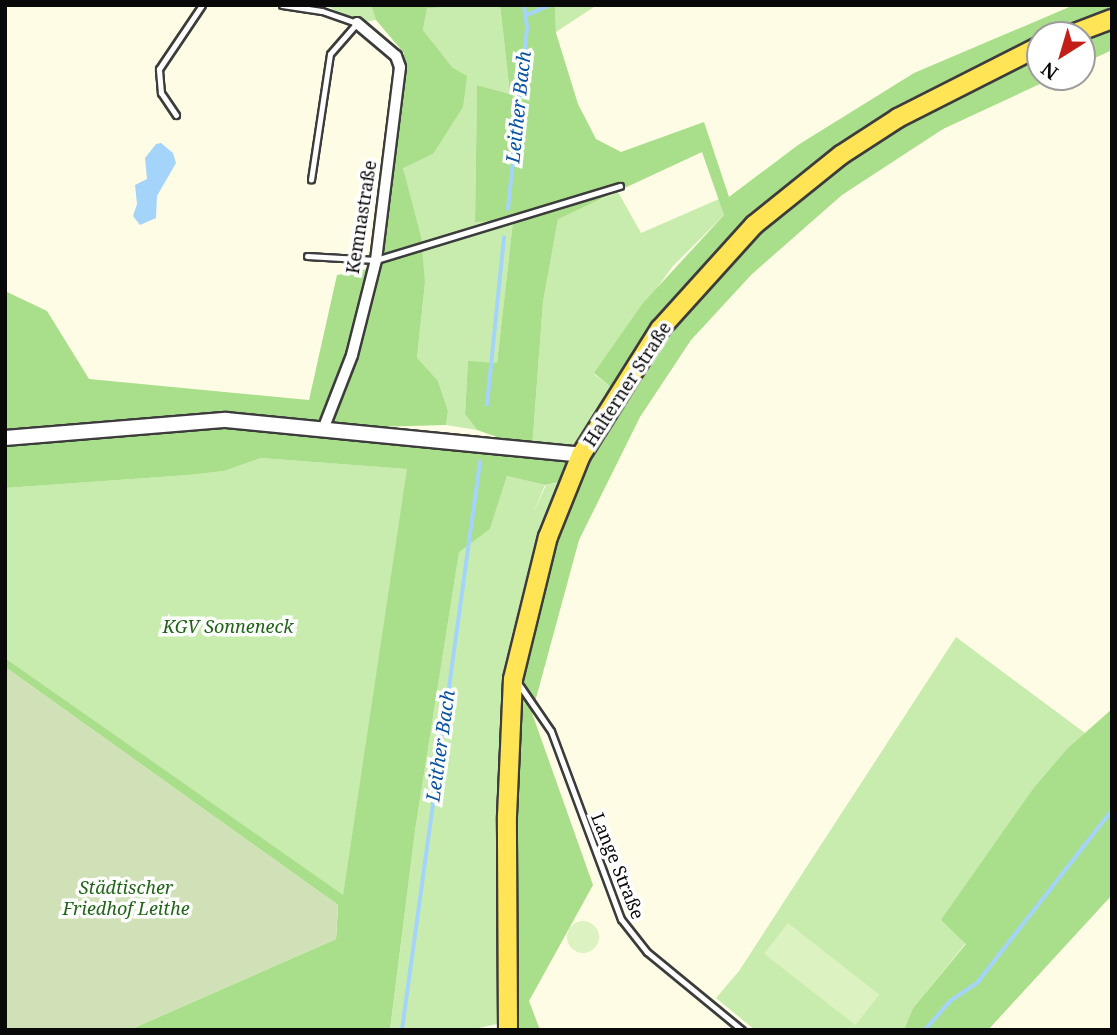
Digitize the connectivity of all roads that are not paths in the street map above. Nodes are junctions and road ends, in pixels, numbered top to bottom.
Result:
1 (202, 5) edge
2 (282, 5) edge
3 (357, 23) junction
4 (1026, 53) edge
5 (176, 115) dead end
6 (311, 180) dead end
7 (620, 186) dead end
8 (307, 256) dead end
9 (376, 260) junction
10 (324, 427) junction
11 (5, 438) edge
12 (581, 455) junction
13 (513, 679) junction
14 (509, 1030) edge
15 (742, 1030) edge

1 - 5 lane
2 - 3 lane
3 - 6 lane
3 - 9 street, Kemnastraße
4 - 12 main road, Halterner Straße
7 - 9 lane
8 - 9 lane
9 - 10 street, Kemnastraße
10 - 11 street
10 - 12 street
12 - 13 main road, Halterner Straße
13 - 14 main road, Halterner Straße
13 - 15 lane, Lange Straße

